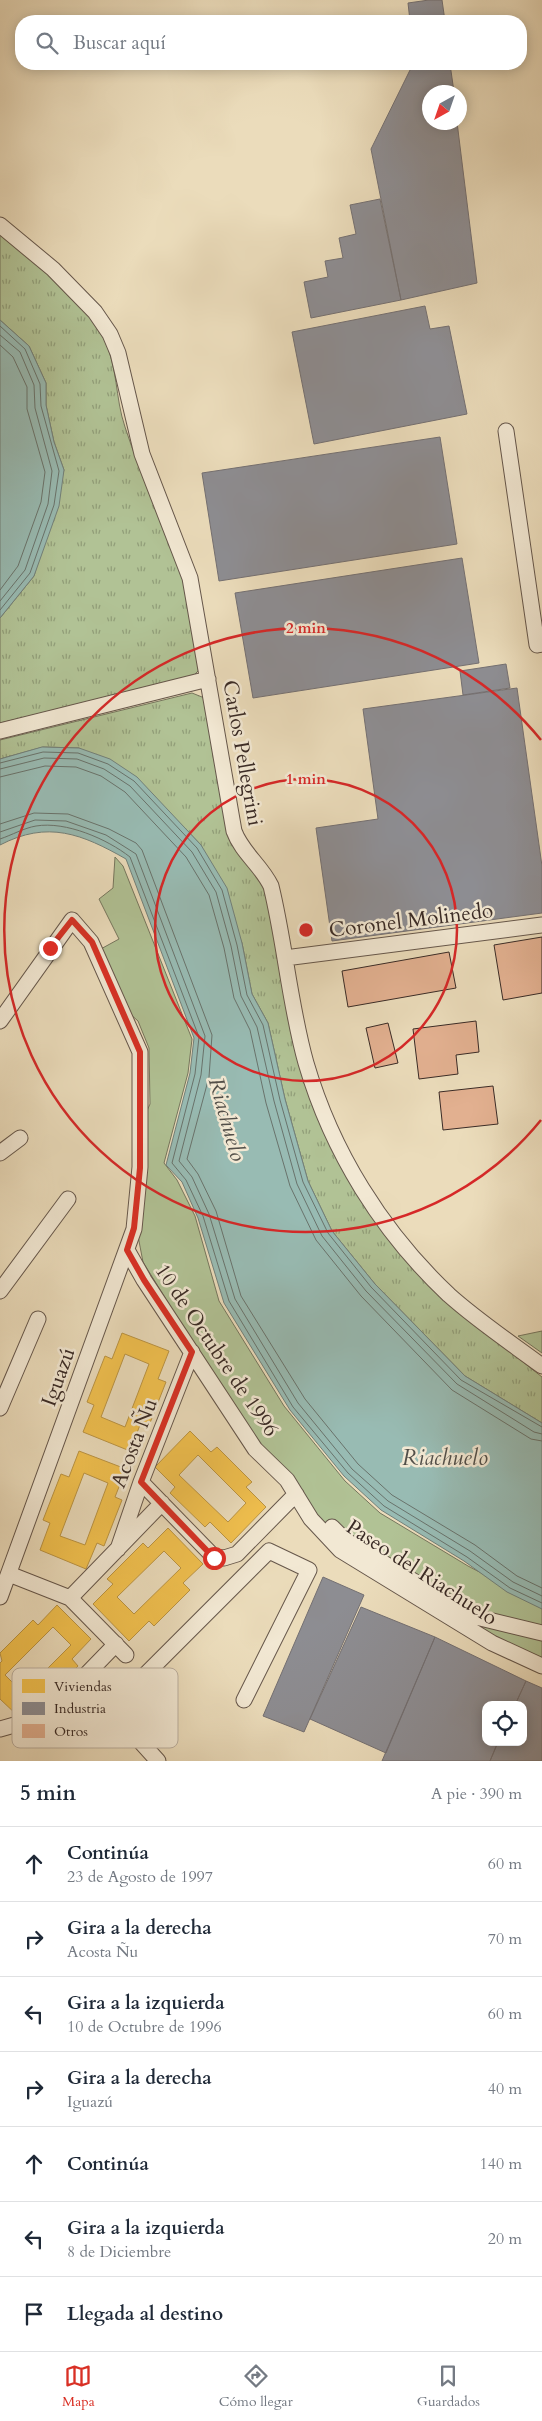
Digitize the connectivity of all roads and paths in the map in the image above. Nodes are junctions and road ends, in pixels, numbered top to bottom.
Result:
1 (0, 225) edge
2 (506, 431) dead end
3 (542, 644) edge
4 (208, 679) junction
5 (0, 731) edge
6 (542, 925) edge
7 (285, 958) junction
8 (0, 1021) edge
9 (20, 1138) dead end
10 (0, 1153) edge
11 (68, 1198) dead end
12 (127, 1250) junction
13 (0, 1291) edge
14 (38, 1319) dead end
15 (192, 1352) junction
16 (542, 1366) edge
17 (0, 1408) edge
18 (141, 1482) junction
19 (296, 1494) junction
20 (162, 1503) junction
21 (306, 1511) junction
22 (118, 1549) junction
23 (9, 1574) junction
24 (0, 1597) edge
25 (70, 1598) junction
26 (542, 1633) edge
27 (542, 1666) edge
28 (100, 1668) edge
29 (152, 1668) edge
30 (244, 1700) dead end
31 (146, 1748) edge
32 (158, 1761) edge

1 - 4 street, Carlos Pellegrini
2 - 3 street
4 - 5 street
4 - 7 street, Carlos Pellegrini
6 - 7 street, Coronel Molinedo
7 - 16 street, Carlos Pellegrini
8 - 12 street, Iguazú
9 - 10 street
11 - 13 street
12 - 15 street, 10 de Octubre de 1996
12 - 23 street, Iguazú
14 - 17 street
15 - 18 street, Acosta Ñu
15 - 19 street, 10 de Octubre de 1996
18 - 20 street
18 - 22 street, Acosta Ñu
19 - 20 street
19 - 21 street, Paseo del Riachuelo
20 - 22 street, Acosta Ñu
21 - 26 street
21 - 27 street, Paseo del Riachuelo
22 - 25 street, Acosta Ñu
23 - 24 street, Iguazú
23 - 25 street
25 - 28 street
29 - 30 street
31 - 32 street

